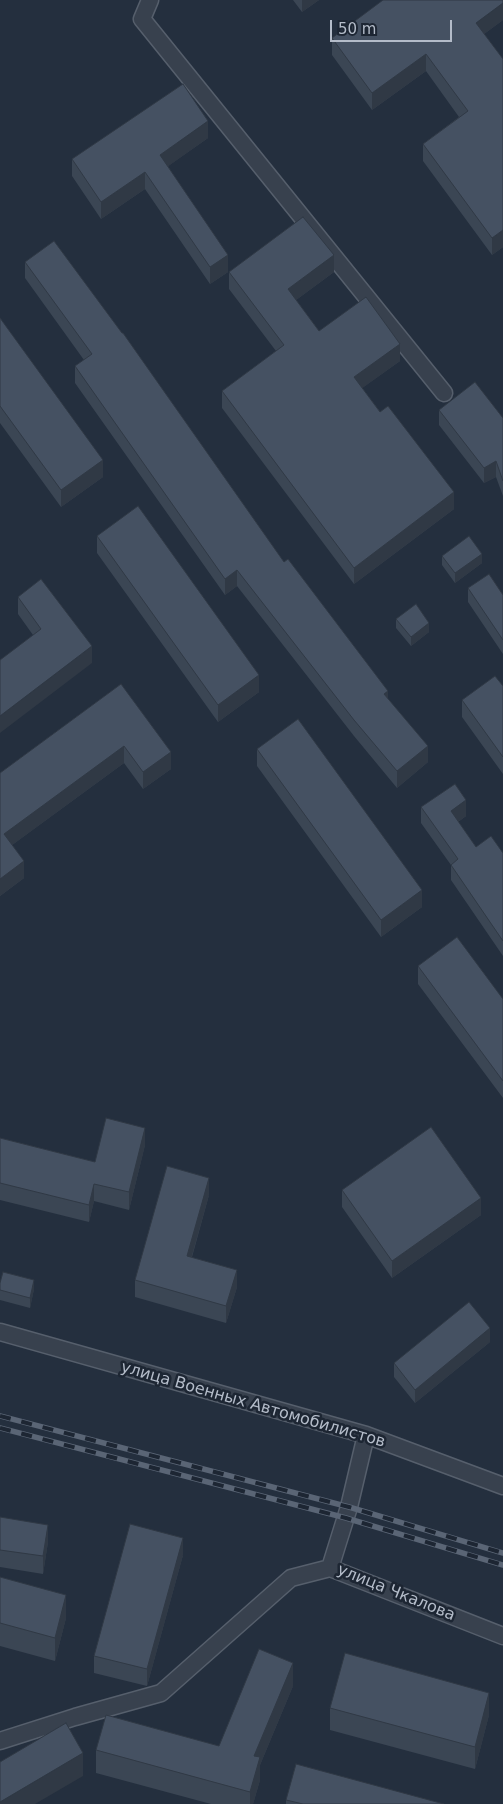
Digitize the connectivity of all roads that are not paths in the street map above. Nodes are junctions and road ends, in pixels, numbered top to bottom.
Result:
1 (150, 0) edge
2 (444, 393) dead end
3 (0, 1332) edge
4 (366, 1436) junction
5 (503, 1486) edge
6 (330, 1568) junction
7 (503, 1636) edge
8 (0, 1741) edge

1 - 2 street
3 - 4 street, улица Военных Автомобилистов
4 - 5 street, улица Военных Автомобилистов
4 - 6 street, улица Чкалова
6 - 7 street, улица Чкалова
6 - 8 street

